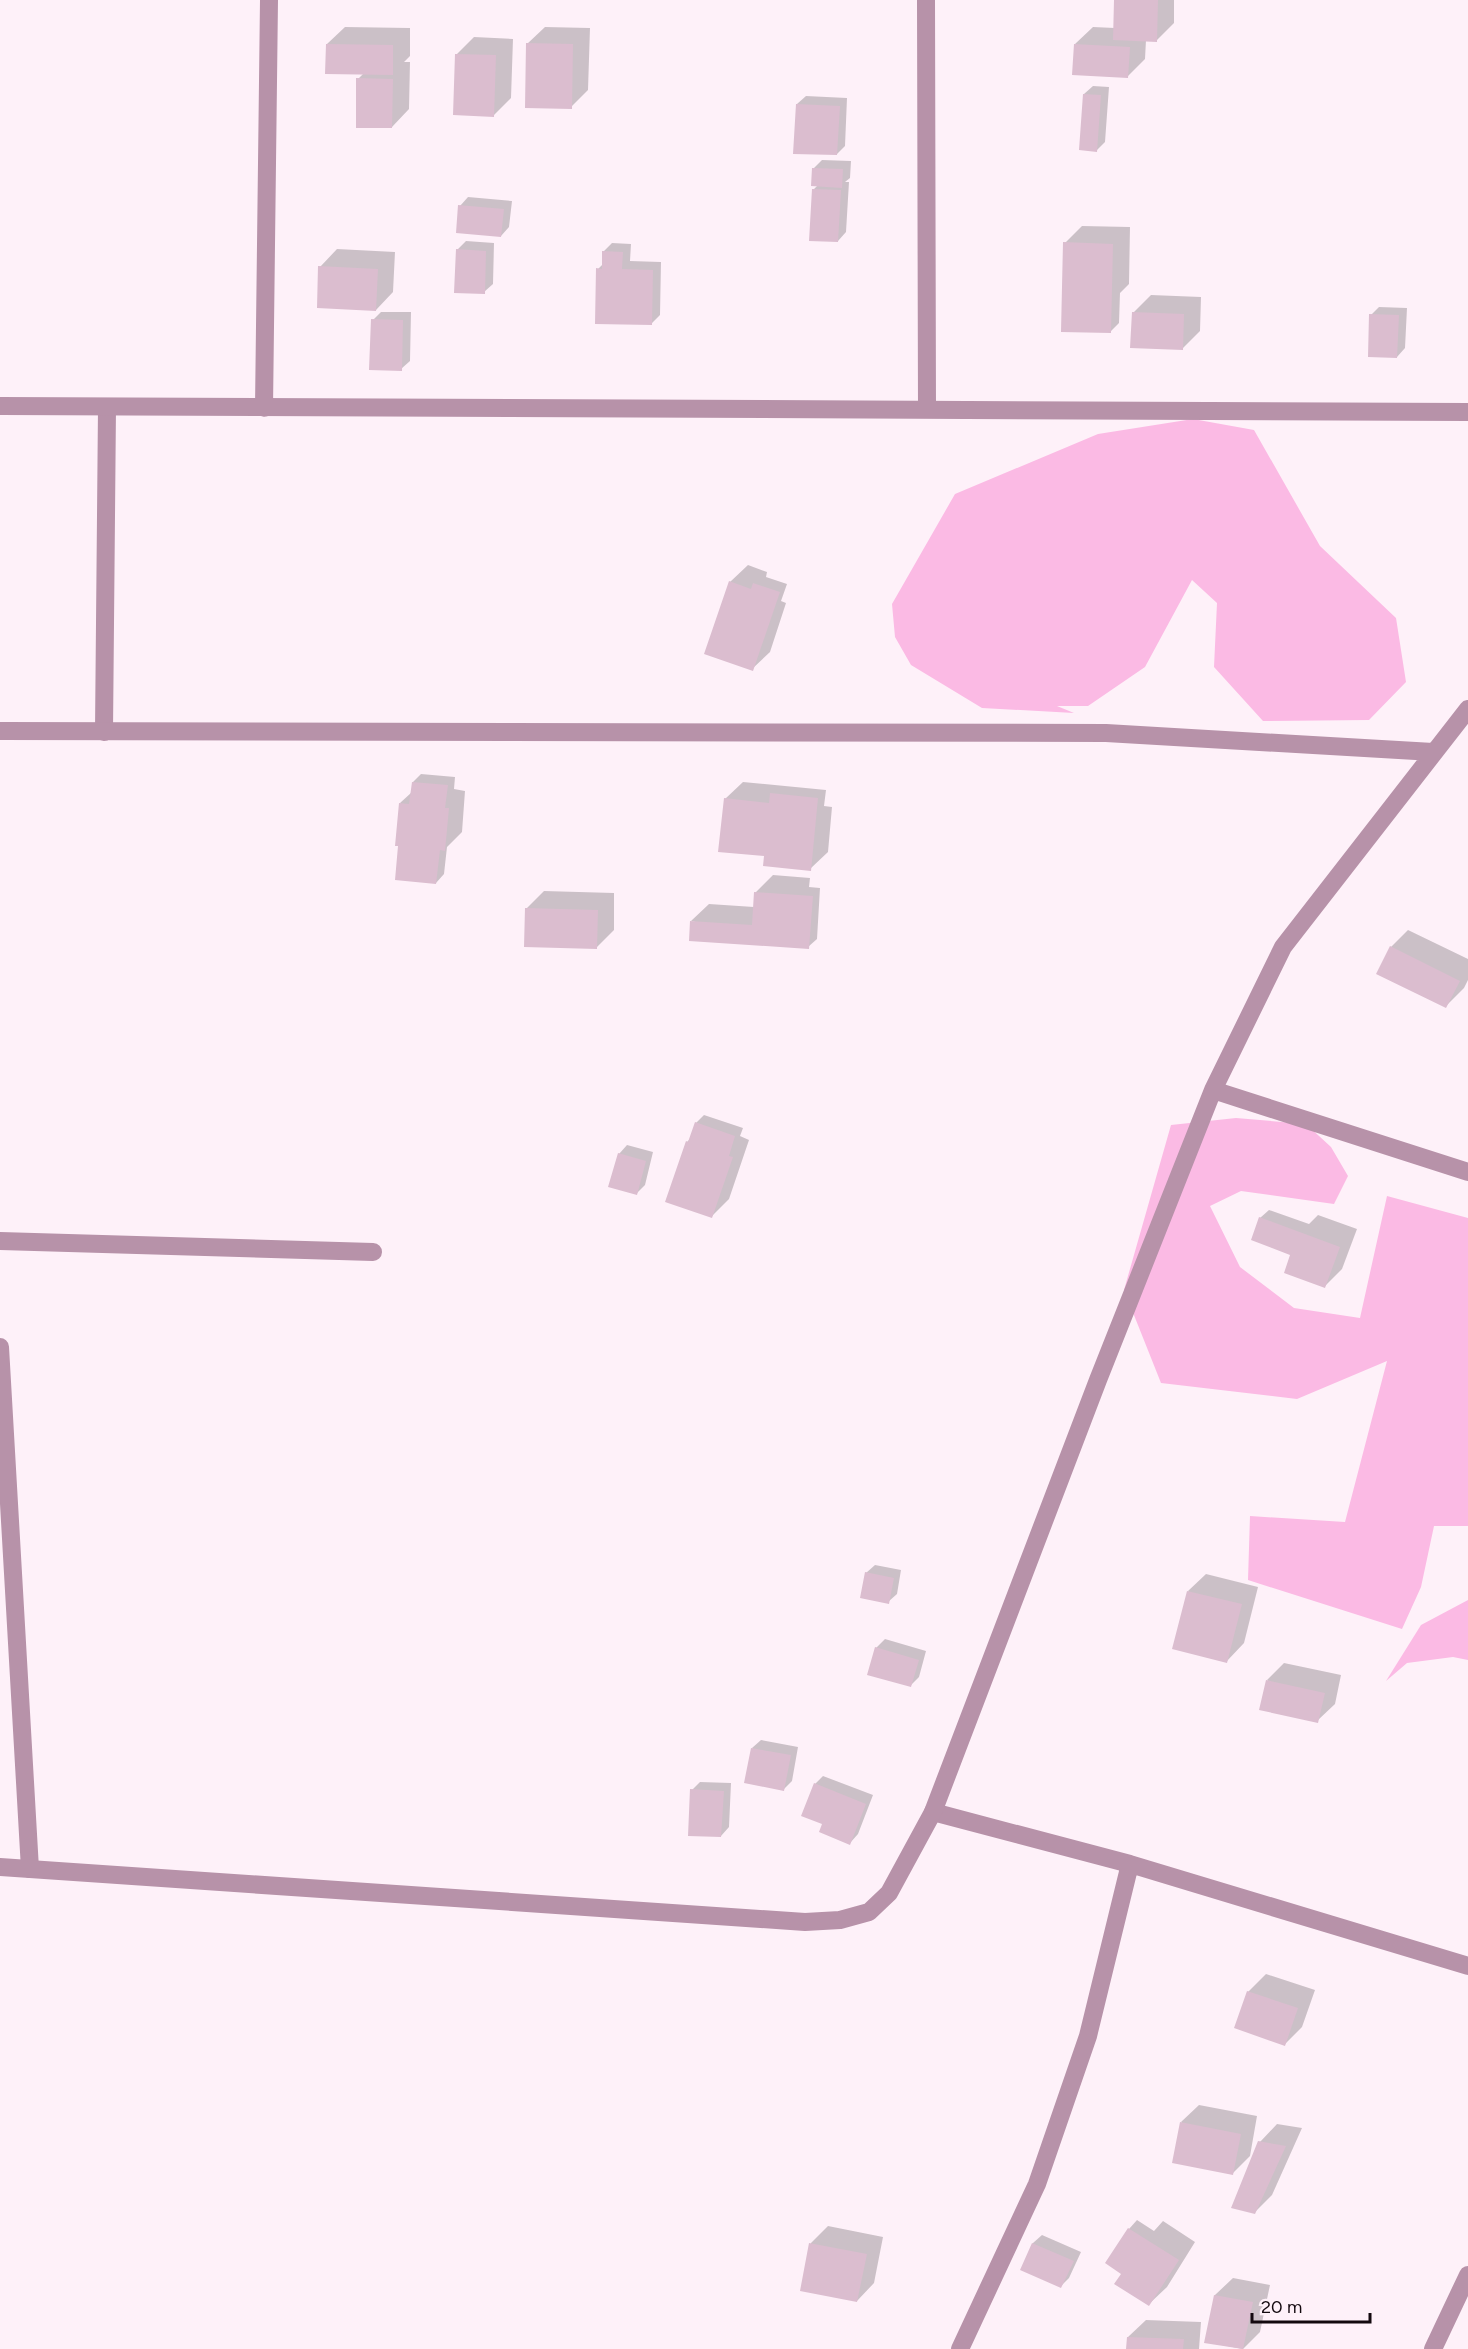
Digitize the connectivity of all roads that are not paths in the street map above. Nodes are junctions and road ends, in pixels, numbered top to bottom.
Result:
1 (269, 0) edge
2 (926, 0) edge
3 (0, 406) edge
4 (107, 407) junction
5 (264, 408) junction
6 (927, 410) junction
7 (1468, 412) edge
8 (1468, 709) edge
9 (0, 731) edge
10 (104, 732) junction
11 (1433, 752) junction
12 (1213, 1090) junction
13 (1468, 1172) edge
14 (0, 1241) edge
15 (373, 1252) dead end
16 (0, 1347) edge
17 (933, 1812) junction
18 (1130, 1864) junction
19 (0, 1867) edge
20 (30, 1869) junction
21 (1468, 1966) edge
22 (1468, 2275) edge
23 (960, 2349) edge
24 (1433, 2349) edge

1 - 5 street
2 - 6 street
3 - 4 street
4 - 5 street
4 - 10 street
5 - 6 street
6 - 7 street
8 - 11 street
9 - 10 street
10 - 11 street
11 - 12 street
12 - 13 street
12 - 17 street
14 - 15 street
16 - 20 street
17 - 18 street
17 - 20 street
18 - 21 street
18 - 23 street
19 - 20 street
22 - 24 street

